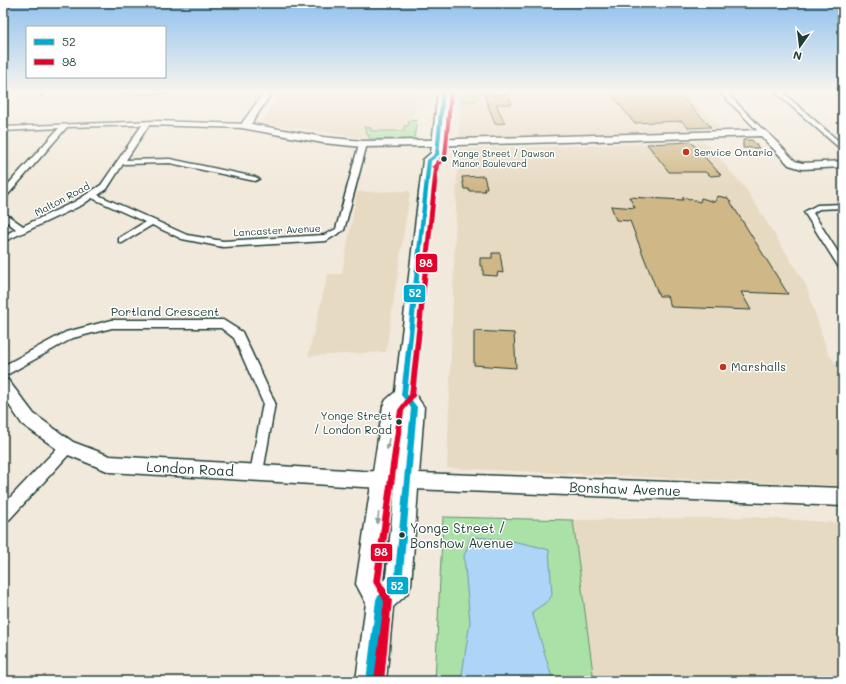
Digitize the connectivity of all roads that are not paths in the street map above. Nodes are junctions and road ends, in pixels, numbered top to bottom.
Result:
1 (147, 123) junction
2 (152, 123) edge
3 (215, 123) edge
4 (247, 123) edge
5 (440, 123) edge
6 (753, 123) edge
7 (813, 123) edge
8 (65, 125) junction
9 (245, 126) junction
10 (3, 129) edge
11 (428, 130) dead end
12 (763, 133) junction
13 (438, 142) junction
14 (363, 144) junction
15 (843, 149) edge
16 (427, 152) junction
17 (121, 162) junction
18 (843, 164) edge
19 (255, 179) dead end
20 (3, 195) edge
21 (92, 195) junction
22 (843, 206) edge
23 (3, 215) edge
24 (153, 221) junction
25 (23, 230) junction
26 (3, 239) edge
27 (122, 240) dead end
28 (843, 267) edge
29 (3, 372) edge
30 (3, 384) edge
31 (404, 395) junction
32 (67, 447) junction
33 (257, 473) junction
34 (382, 479) junction
35 (407, 480) junction
36 (843, 497) edge
37 (3, 516) edge
38 (380, 600) junction
39 (370, 681) edge

1 - 2 street
1 - 8 street
1 - 17 street, Malton Road
3 - 9 street
4 - 9 main road
5 - 13 main road
6 - 12 street
7 - 15 street
8 - 10 street
8 - 20 street
9 - 14 main road
11 - 16 main road
12 - 13 street
12 - 18 street
13 - 16 street
13 - 16 main road
14 - 16 main road
14 - 24 street, Lancaster Avenue
16 - 31 main road
17 - 19 street
17 - 21 street, Malton Road
21 - 24 street, Lancaster Avenue
21 - 25 street, Malton Road
22 - 28 street
23 - 25 street
24 - 27 street
25 - 26 street, Malton Road
29 - 33 street, Portland Crescent
30 - 32 street, London Road
31 -> 34 main road
31 - 35 main road
32 - 33 street, London Road
32 - 37 street
33 - 34 street, London Road
34 - 35 street, London Road
34 -> 38 main road
35 - 36 street, Bonshaw Avenue
35 - 38 main road
38 - 39 main road

